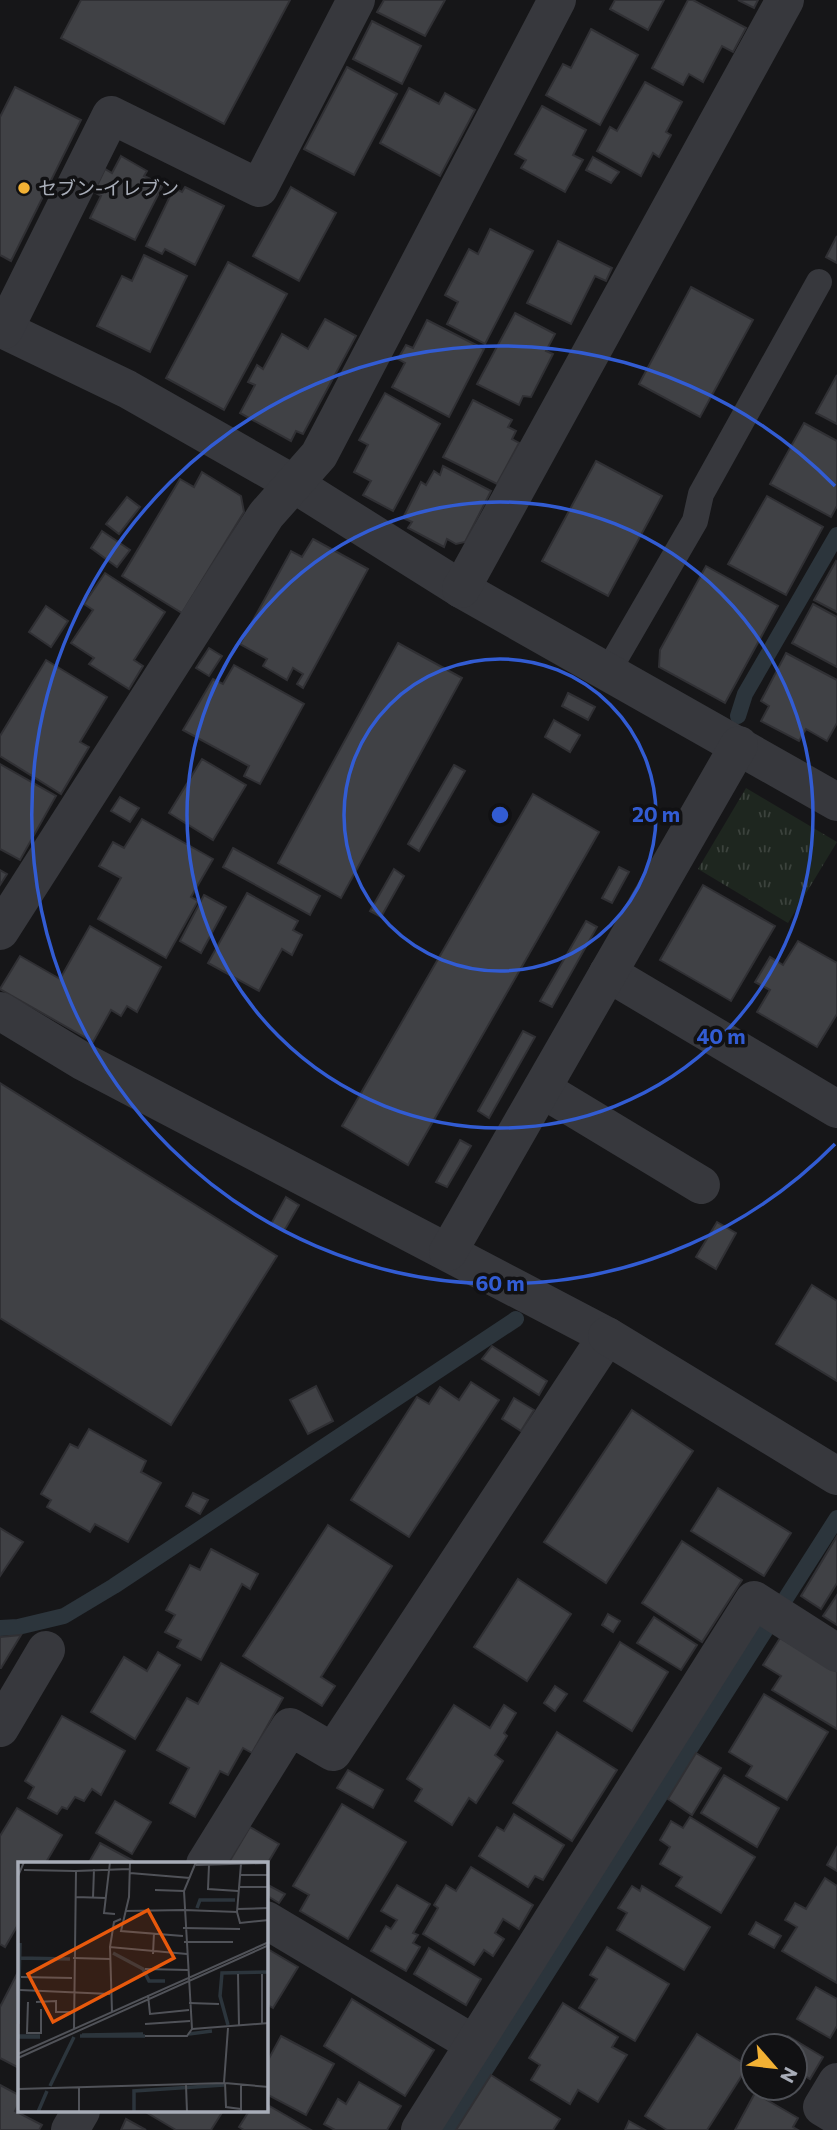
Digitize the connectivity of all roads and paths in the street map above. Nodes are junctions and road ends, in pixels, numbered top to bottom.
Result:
1 (356, 0) edge
2 (557, 0) edge
3 (785, 0) edge
4 (819, 282) dead end
5 (2, 329) edge
6 (294, 484) junction
7 (461, 589) junction
8 (608, 671) junction
9 (739, 745) junction
10 (837, 802) edge
11 (0, 931) edge
12 (608, 973) junction
13 (0, 1011) edge
14 (542, 1089) junction
15 (837, 1110) edge
16 (701, 1185) dead end
17 (448, 1252) junction
18 (607, 1336) junction
19 (837, 1476) edge
20 (46, 1650) dead end
21 (837, 1653) edge
22 (0, 1728) edge
23 (206, 1862) edge
24 (268, 1921) edge
25 (474, 2044) junction
26 (837, 2082) edge
27 (80, 2112) edge
28 (837, 2116) edge
29 (70, 2130) edge
30 (419, 2130) edge

1 - 5 street
2 - 6 street
3 - 7 street
4 - 8 lane
5 - 6 street
6 - 7 street
6 - 11 street
7 - 8 street
8 - 9 street
9 - 10 street
9 - 12 street
12 - 14 street
12 - 15 street
13 - 17 street
14 - 16 street
14 - 17 street
17 - 18 street
18 - 19 street
18 - 23 street
20 - 22 street
21 - 25 street
24 - 25 street
25 - 30 street
26 - 28 street
27 - 29 street

